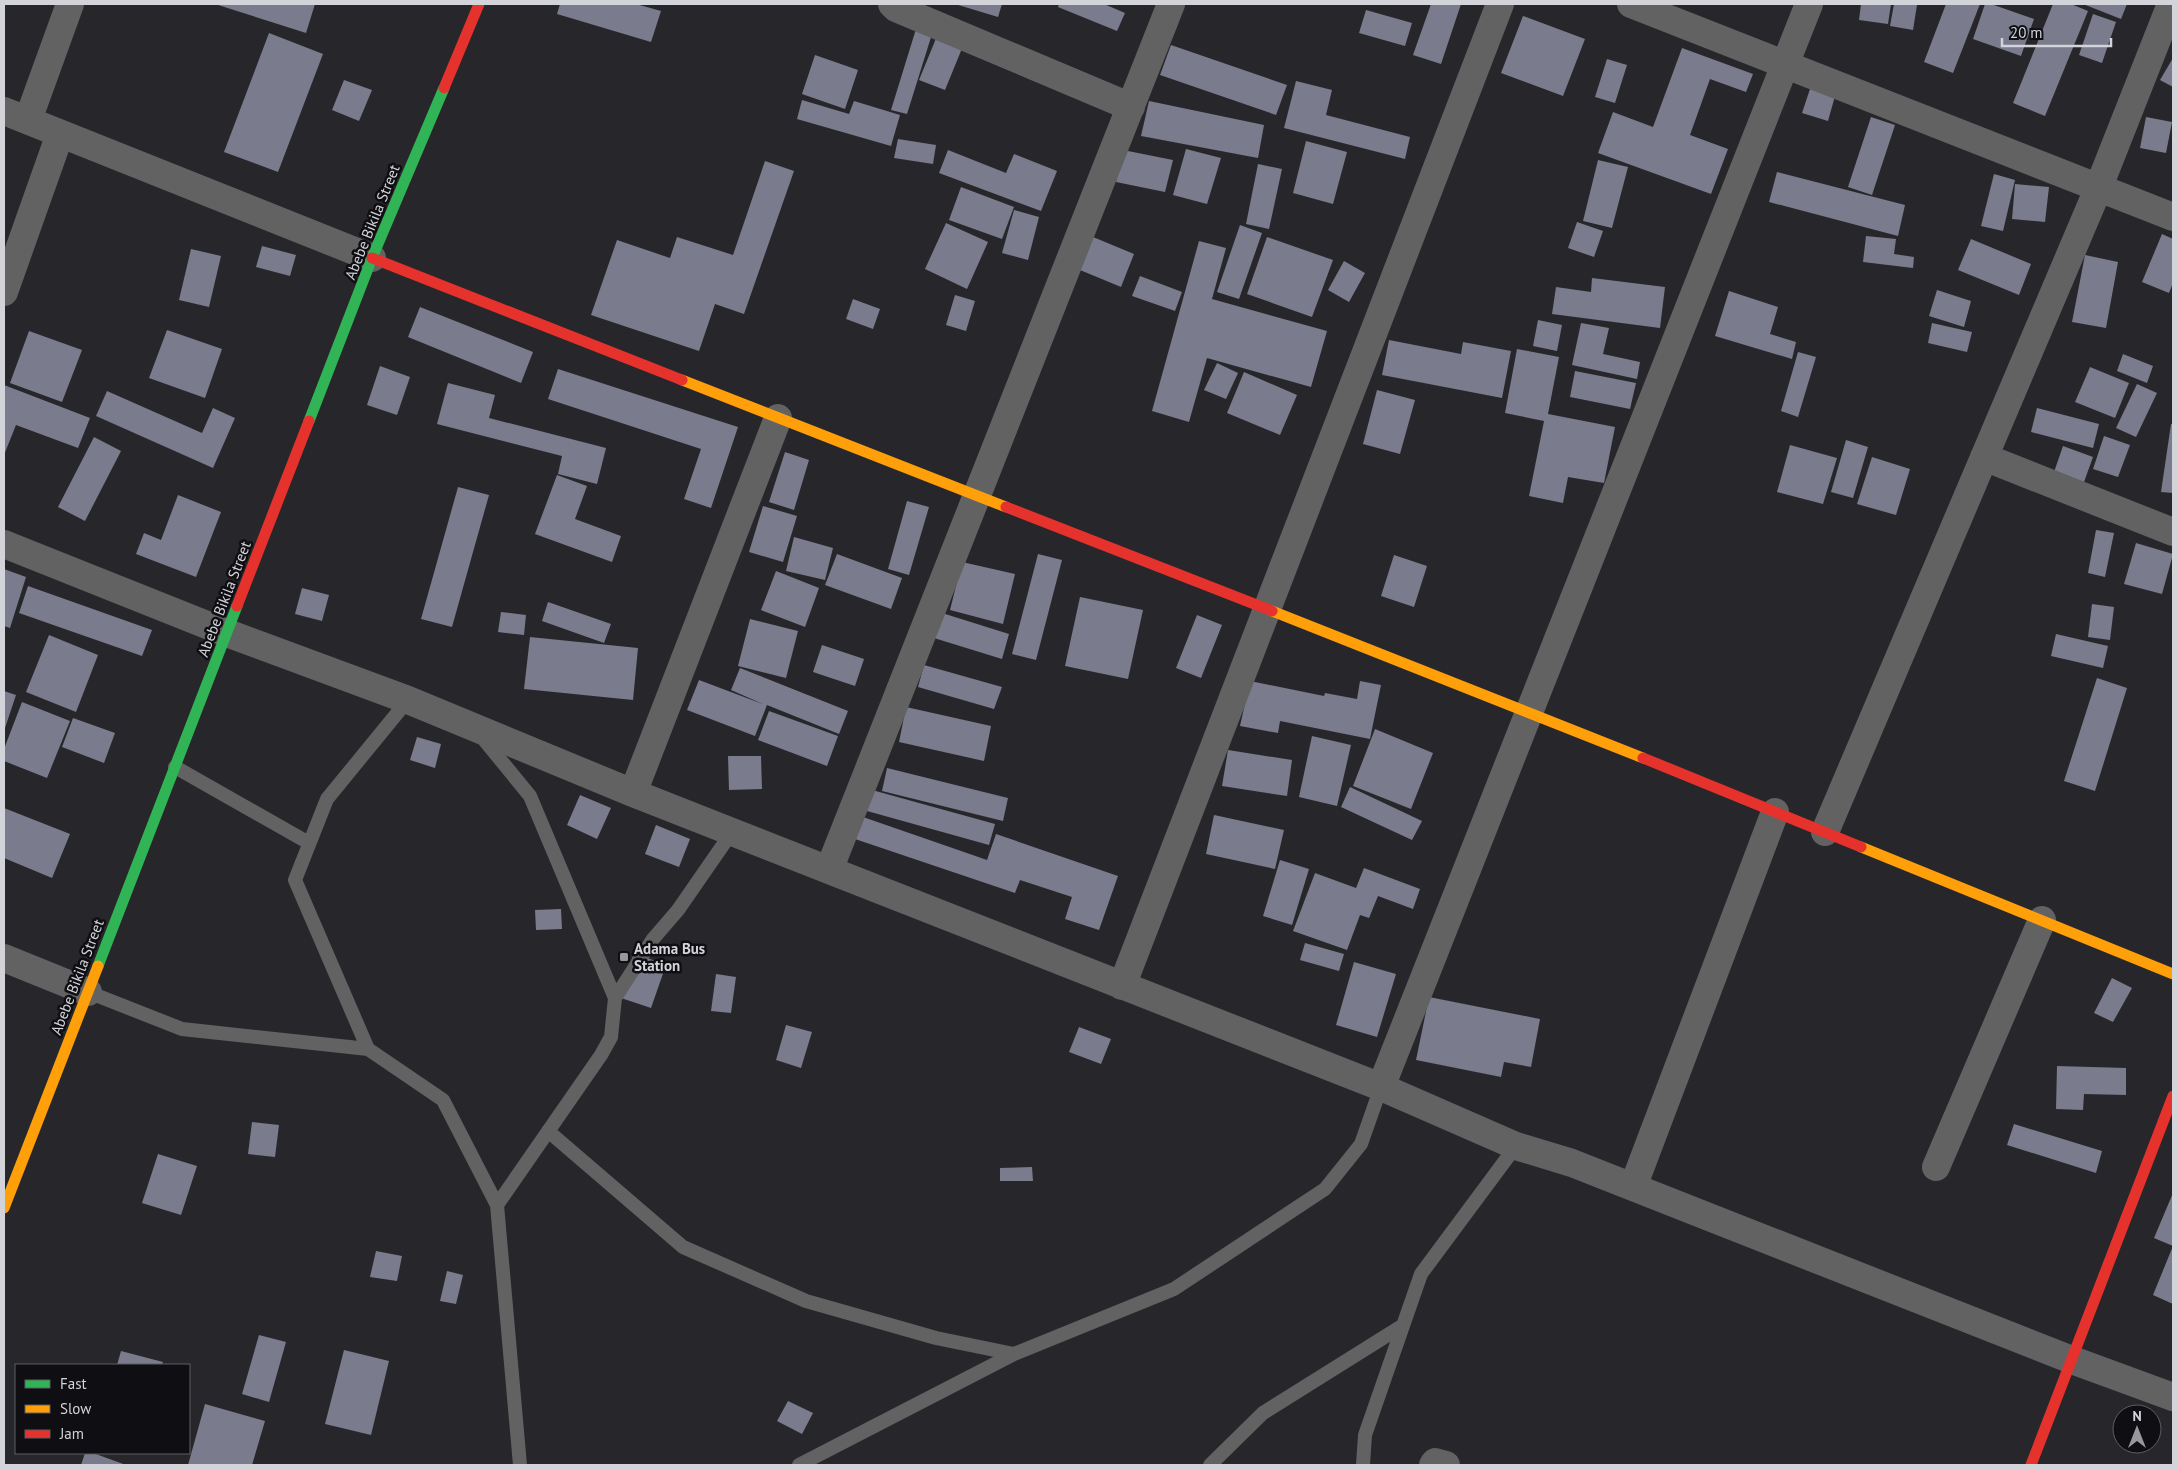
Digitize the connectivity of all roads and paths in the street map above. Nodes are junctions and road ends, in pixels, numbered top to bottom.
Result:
1 (70, 4) edge
2 (479, 4) edge
3 (892, 4) edge
4 (1171, 4) edge
5 (1500, 4) edge
6 (1631, 4) edge
7 (1809, 4) edge
8 (2171, 4) edge
9 (1785, 64) junction
10 (1131, 107) junction
11 (16, 116) edge
12 (60, 134) junction
13 (2098, 189) junction
14 (2173, 217) edge
15 (372, 258) junction
16 (4, 292) edge
17 (778, 418) junction
18 (1984, 457) junction
19 (978, 496) junction
20 (2173, 532) edge
21 (4, 544) edge
22 (1267, 609) junction
23 (227, 633) junction
24 (408, 700) junction
25 (1529, 712) junction
26 (474, 727) junction
27 (175, 767) junction
28 (633, 793) junction
29 (1775, 812) junction
30 (732, 832) junction
31 (1825, 832) junction
32 (309, 844) junction
33 (829, 870) junction
34 (2042, 920) junction
35 (4, 958) edge
36 (2173, 974) edge
37 (1122, 986) junction
38 (88, 992) junction
39 (615, 998) junction
40 (368, 1049) junction
41 (1381, 1088) junction
42 (2173, 1096) edge
43 (548, 1131) junction
44 (1516, 1146) junction
45 (1936, 1167) dead end
46 (1633, 1187) junction
47 (497, 1205) junction
48 (4, 1208) edge
49 (1402, 1326) junction
50 (1014, 1354) junction
51 (2072, 1360) junction
52 (2173, 1397) edge
53 (520, 1465) edge
54 (799, 1465) edge
55 (1210, 1465) edge
56 (1364, 1465) edge
57 (1433, 1465) edge
58 (1446, 1465) edge
59 (2031, 1465) edge

1 - 11 street
2 - 15 street, Abebe Bikila Street
3 - 10 street
4 - 10 street
5 - 22 street
6 - 9 street
7 - 9 street
8 - 13 street
9 - 13 street
9 - 25 street
10 - 19 street
11 - 12 street
12 - 15 street
12 - 16 street
13 - 14 street
13 - 18 street
15 - 17 street
15 - 23 street, Abebe Bikila Street
17 - 19 street
17 - 28 street
18 - 20 street
18 - 31 street
19 - 22 street
19 - 33 street
21 - 23 street
22 - 25 street
22 - 37 street
23 - 24 street
23 - 27 street, Abebe Bikila Street
24 - 26 street
24 - 32 lane
25 - 29 street
25 - 41 street
26 - 28 street
26 - 39 lane
27 - 32 lane
27 - 38 street, Abebe Bikila Street
28 - 30 street
29 - 31 street
29 - 46 street
30 - 33 street
30 - 39 lane
31 - 34 street
32 - 40 lane
33 - 37 street
34 - 36 street
34 - 45 street
35 - 38 street
37 - 41 street
38 - 40 lane
38 - 48 street, Abebe Bikila Street
39 - 43 lane
40 - 47 lane
41 - 44 street
41 - 50 lane
42 - 51 street
43 - 47 lane
43 - 50 lane
44 - 46 street
44 - 49 lane
46 - 51 street
47 - 53 lane
49 - 55 lane
49 - 56 lane
50 - 54 lane
51 - 52 street
51 - 59 street
57 - 58 street

